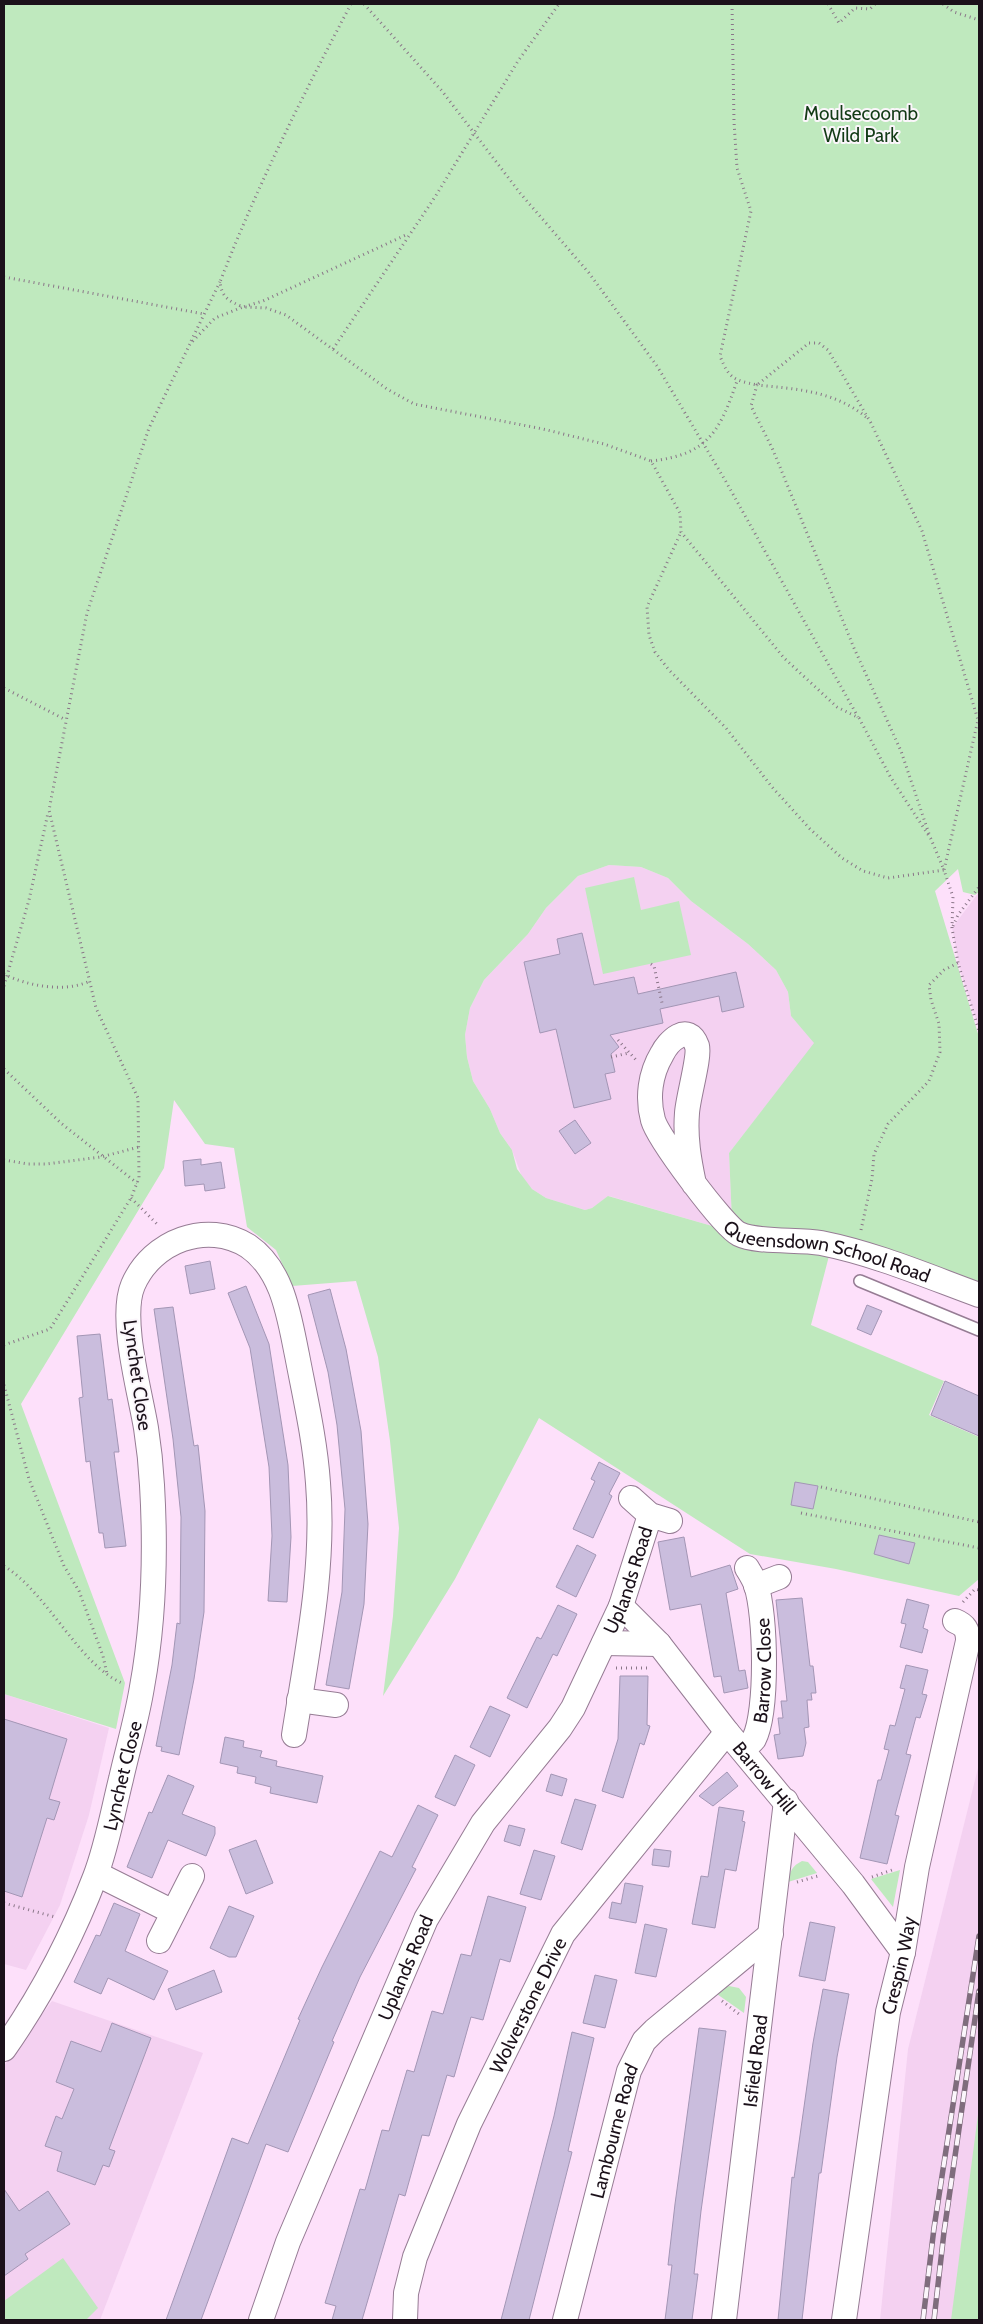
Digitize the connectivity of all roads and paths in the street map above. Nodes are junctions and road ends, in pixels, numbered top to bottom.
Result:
1 (351, 4) edge
2 (364, 4) edge
3 (559, 4) edge
4 (732, 4) edge
5 (828, 4) edge
6 (875, 4) edge
7 (943, 4) edge
8 (979, 20) edge
9 (475, 133) junction
10 (408, 234) junction
11 (4, 277) edge
12 (220, 282) junction
13 (243, 307) junction
14 (204, 314) junction
15 (190, 344) junction
16 (333, 349) junction
17 (737, 380) junction
18 (757, 385) junction
19 (868, 418) junction
20 (704, 443) junction
21 (651, 462) junction
22 (681, 532) junction
23 (4, 688) edge
24 (859, 718) junction
25 (66, 720) junction
26 (48, 810) junction
27 (931, 839) junction
28 (944, 870) junction
29 (979, 888) edge
30 (952, 928) junction
31 (958, 963) junction
32 (651, 964) dead end
33 (5, 974) edge
34 (90, 981) junction
35 (4, 986) edge
36 (662, 1003) dead end
37 (979, 1031) edge
38 (618, 1040) dead end
39 (630, 1053) junction
40 (611, 1057) dead end
41 (640, 1065) dead end
42 (4, 1069) edge
43 (139, 1147) junction
44 (103, 1157) junction
45 (4, 1160) edge
46 (137, 1183) junction
47 (694, 1184) junction
48 (131, 1198) junction
49 (175, 1242) junction
50 (862, 1252) junction
51 (860, 1281) dead end
52 (979, 1295) edge
53 (979, 1330) edge
54 (4, 1345) edge
55 (4, 1385) edge
56 (821, 1487) dead end
57 (631, 1498) dead end
58 (801, 1513) dead end
59 (979, 1522) edge
60 (979, 1548) edge
61 (4, 1566) edge
62 (779, 1578) dead end
63 (621, 1606) junction
64 (955, 1621) dead end
65 (604, 1643) junction
66 (658, 1644) junction
67 (606, 1667) dead end
68 (656, 1668) dead end
69 (107, 1674) junction
70 (142, 1686) junction
71 (299, 1700) junction
72 (336, 1705) dead end
73 (294, 1735) dead end
74 (734, 1740) junction
75 (786, 1801) junction
76 (904, 1866) dead end
77 (816, 1867) dead end
78 (97, 1874) junction
79 (192, 1876) dead end
80 (873, 1885) dead end
81 (776, 1888) junction
82 (4, 1903) edge
83 (173, 1912) junction
84 (75, 1923) junction
85 (771, 1934) junction
86 (159, 1941) dead end
87 (903, 1952) junction
88 (719, 1986) junction
89 (763, 2001) junction
90 (744, 2018) dead end
91 (4, 2048) edge
92 (261, 2320) edge
93 (405, 2320) edge
94 (565, 2320) edge
95 (724, 2320) edge
96 (844, 2320) edge

1 - 12 path
2 - 9 path
3 - 9 path
4 - 17 path
5 - 6 path
7 - 8 path
9 - 10 path
9 - 20 path
10 - 13 path
10 - 16 path
11 - 14 path
12 - 13 path
12 - 14 path
13 - 15 path
13 - 16 path
14 - 15 path
15 - 25 path
16 - 21 path
17 - 18 path
17 - 20 path
18 - 19 path
18 - 19 path
18 - 27 path
19 - 28 path
20 - 21 path
20 - 24 path
21 - 22 path
22 - 24 path
22 - 28 path
23 - 25 path
24 - 27 path
25 - 26 path
26 - 33 path
26 - 34 path
27 - 28 path
28 - 30 path
29 - 30 path
30 - 31 path
31 - 37 path
31 - 50 path
32 - 36 path
33 - 34 path
33 - 35 path
34 - 43 path
38 - 39 path
39 - 40 path
39 - 41 path
42 - 44 path
43 - 44 path
43 - 46 path
44 - 45 path
44 - 46 path
46 - 48 path
47 - 47 street, Queensdown School Road
47 - 50 street, Queensdown School Road
48 - 49 path
48 - 54 path
49 - 70 street, Lynchet Close
49 - 71 street, Lynchet Close
50 - 52 street, Queensdown School Road
51 - 53 lane
55 - 69 path
56 - 59 path
57 - 63 street, Uplands Road
58 - 60 path
61 - 69 path
62 - 74 street, Barrow Close
63 - 65 street, Uplands Road
63 - 66 street, Barrow Hill
64 - 87 street, Crespin Way
65 - 66 street, Uplands Road
65 - 92 street, Uplands Road
66 - 74 street, Barrow Hill
67 - 68 path
69 - 70 path
70 - 78 street, Lynchet Close
71 - 72 street
71 - 73 street, Lynchet Close
74 - 75 street, Barrow Hill
74 - 93 street, Wolverstone Drive
75 - 81 street, Isfield Road
75 - 87 street, Barrow Hill
76 - 80 path
77 - 81 path
78 - 83 street
78 - 84 street, Lynchet Close
79 - 83 street
81 - 85 street, Isfield Road
82 - 84 path
83 - 86 street
84 - 91 street, Lynchet Close
85 - 88 street, Lambourne Road
85 - 89 street, Isfield Road
87 - 96 street, Crespin Way
88 - 89 street
88 - 90 path
88 - 94 street, Lambourne Road
89 - 95 street, Isfield Road

